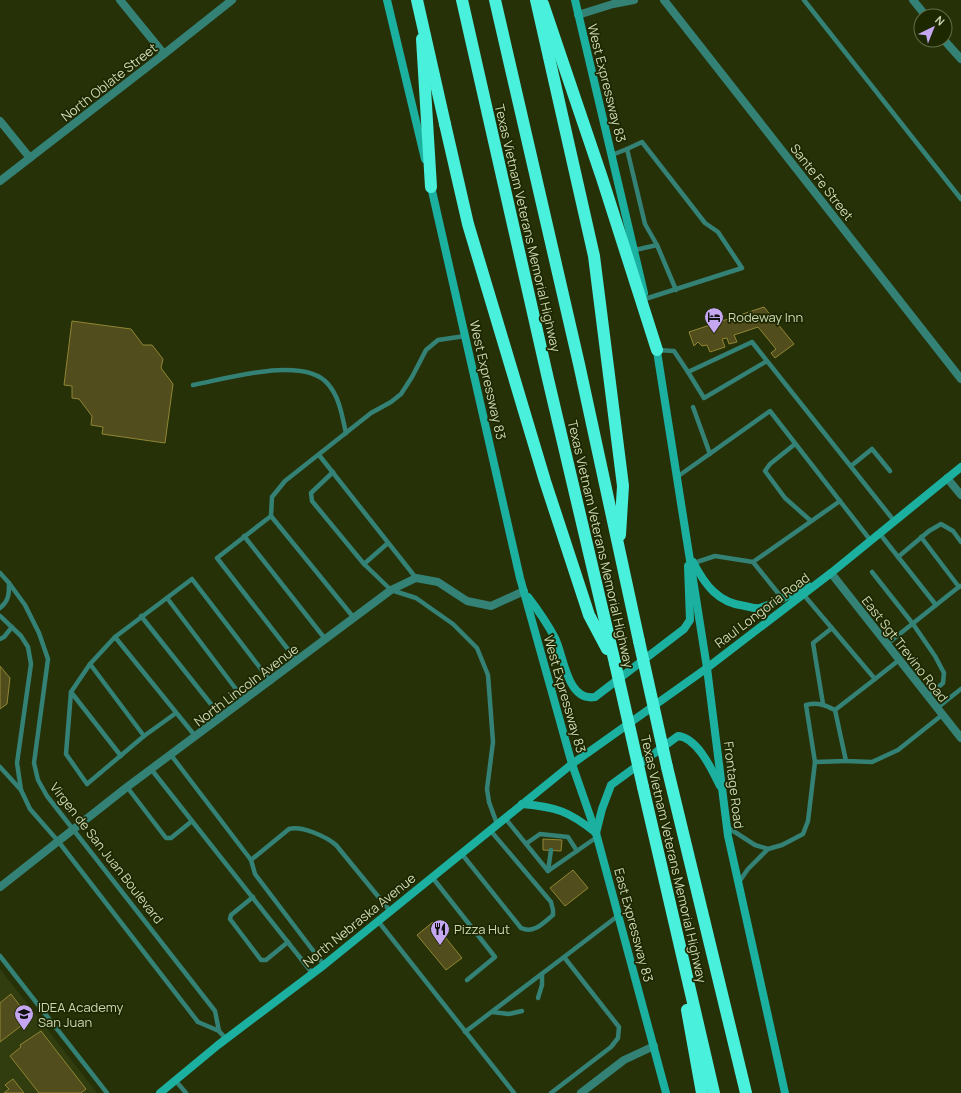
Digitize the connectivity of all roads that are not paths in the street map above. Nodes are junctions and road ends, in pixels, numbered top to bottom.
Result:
1 (120, 0) edge
2 (232, 0) edge
3 (387, 0) edge
4 (418, 0) edge
5 (462, 0) edge
6 (495, 0) edge
7 (536, 0) edge
8 (542, 0) edge
9 (575, 0) edge
10 (634, 0) edge
11 (664, 0) edge
12 (804, 0) edge
13 (913, 0) edge
14 (920, 8) edge
15 (578, 15) junction
16 (951, 48) edge
17 (164, 54) junction
18 (961, 59) edge
19 (0, 121) edge
20 (627, 149) junction
21 (612, 155) junction
22 (30, 158) junction
23 (0, 181) edge
24 (431, 187) junction
25 (961, 199) edge
26 (658, 245) junction
27 (635, 250) junction
28 (676, 290) junction
29 (645, 299) junction
30 (465, 336) junction
31 (657, 350) junction
32 (767, 361) junction
33 (688, 372) junction
34 (961, 378) edge
35 (193, 385) dead end
36 (693, 407) dead end
37 (346, 433) junction
38 (795, 444) junction
39 (318, 454) junction
40 (710, 454) junction
41 (851, 466) junction
42 (961, 467) edge
43 (890, 471) dead end
44 (333, 472) junction
45 (677, 477) junction
46 (947, 478) junction
47 (961, 495) edge
48 (840, 501) junction
49 (271, 516) junction
50 (811, 521) junction
51 (895, 522) junction
52 (880, 534) junction
53 (244, 536) junction
54 (921, 538) junction
55 (871, 542) junction
56 (961, 542) edge
57 (388, 543) junction
58 (619, 550) junction
59 (689, 554) junction
60 (898, 557) junction
61 (753, 562) junction
62 (364, 564) junction
63 (694, 564) junction
64 (872, 572) dead end
65 (0, 573) edge
66 (831, 574) junction
67 (416, 578) junction
68 (822, 580) junction
69 (9, 583) junction
70 (960, 586) edge
71 (391, 590) junction
72 (524, 591) junction
73 (803, 594) junction
74 (167, 598) junction
75 (782, 598) junction
76 (936, 605) junction
77 (0, 608) edge
78 (0, 616) edge
79 (141, 616) junction
80 (354, 618) junction
81 (913, 624) junction
82 (12, 627) junction
83 (832, 628) junction
84 (115, 637) junction
85 (0, 639) edge
86 (326, 640) junction
87 (887, 644) junction
88 (899, 660) junction
89 (298, 661) junction
90 (615, 662) junction
91 (90, 664) junction
92 (707, 668) junction
93 (875, 679) junction
94 (271, 682) junction
95 (961, 689) edge
96 (71, 692) junction
97 (928, 696) junction
98 (245, 701) junction
99 (823, 704) junction
100 (937, 708) junction
101 (835, 710) junction
102 (176, 713) junction
103 (942, 715) junction
104 (222, 718) junction
105 (144, 736) junction
106 (196, 737) junction
107 (961, 738) edge
108 (171, 754) junction
109 (121, 756) junction
110 (846, 761) junction
111 (815, 762) junction
112 (572, 764) junction
113 (0, 767) edge
114 (151, 769) junction
115 (127, 787) junction
116 (21, 790) junction
117 (723, 792) junction
118 (522, 804) junction
119 (504, 818) junction
120 (192, 821) junction
121 (496, 824) junction
122 (727, 827) junction
123 (74, 828) junction
124 (490, 830) junction
125 (597, 835) junction
126 (58, 841) junction
127 (527, 843) junction
128 (768, 849) junction
129 (551, 850) dead end
130 (577, 851) junction
131 (461, 853) junction
132 (251, 860) junction
133 (548, 871) junction
134 (662, 873) junction
135 (432, 877) junction
136 (739, 882) junction
137 (0, 886) edge
138 (253, 898) junction
139 (390, 911) junction
140 (619, 915) junction
141 (378, 921) junction
142 (288, 942) junction
143 (0, 956) edge
144 (564, 957) junction
145 (324, 965) junction
146 (313, 974) junction
147 (542, 974) junction
148 (718, 976) junction
149 (467, 980) dead end
150 (538, 998) dead end
151 (522, 1011) dead end
152 (492, 1012) junction
153 (219, 1031) junction
154 (466, 1032) junction
155 (226, 1040) junction
156 (654, 1046) junction
157 (175, 1080) junction
158 (107, 1093) edge
159 (160, 1093) edge
160 (186, 1093) edge
161 (514, 1093) edge
162 (551, 1093) edge
163 (582, 1093) edge
164 (666, 1093) edge
165 (702, 1093) edge
166 (714, 1093) edge
167 (746, 1093) edge
168 (754, 1093) edge
169 (785, 1093) edge

1 - 17 street
2 - 17 street, North Oblate Street
3 - 24 main road, West Expressway 83
4 - 24 highway
4 - 90 highway, bridge
5 - 90 highway, Texas Vietnam Veterans Memorial Highway
6 - 58 highway, Texas Vietnam Veterans Memorial Highway
7 - 58 highway
8 - 31 highway
9 - 15 main road, West Expressway 83
10 - 15 street
11 - 34 street, Sante Fe Street
12 - 25 lane
13 - 14 street
15 - 21 main road, West Expressway 83
16 - 18 street
17 - 22 street, North Oblate Street
19 - 22 street
20 - 21 lane
20 - 26 lane
20 - 28 lane
21 - 27 main road, West Expressway 83
22 - 23 street, North Oblate Street
24 - 30 main road, West Expressway 83
26 - 27 lane
26 - 28 lane
27 - 29 main road, West Expressway 83
28 - 29 lane
29 - 31 main road, West Expressway 83
30 - 37 lane
30 - 72 main road, West Expressway 83
31 - 33 lane
31 - 45 main road, West Expressway 83
32 - 33 lane
32 - 33 lane
32 - 41 lane
35 - 37 lane
36 - 40 lane
37 - 39 lane
38 - 40 lane
38 - 48 lane
38 - 50 lane
39 - 44 lane
39 - 49 lane
40 - 45 lane
41 - 43 lane
41 - 51 lane
42 - 46 main road, Raul Longoria Road
44 - 57 lane
44 - 62 lane
45 - 59 main road, Frontage Road
46 - 47 street
46 - 51 main road, Raul Longoria Road
48 - 50 lane
48 - 55 lane
49 - 53 lane
49 - 80 lane
50 - 61 lane
51 - 52 main road, Raul Longoria Road
52 - 55 main road, Raul Longoria Road
52 - 60 lane
53 - 86 lane
53 - 89 lane
54 - 56 lane
54 - 60 lane
54 - 70 lane
55 - 66 main road, Raul Longoria Road
57 - 62 lane
57 - 67 lane
58 - 148 highway, Texas Vietnam Veterans Memorial Highway, bridge
59 - 63 main road
59 - 72 main road
59 - 92 main road, Frontage Road
60 - 76 lane
61 - 63 lane
61 - 75 lane
62 - 71 lane
63 - 75 main road
64 - 81 lane
65 - 69 lane, Virgen de San Juan Boulevard
66 - 68 main road, Raul Longoria Road
66 - 87 street, East Sgt Trevino Road
67 - 71 street, North Lincoln Avenue
67 - 72 street
68 - 73 main road, Raul Longoria Road
68 - 75 main road
69 - 77 lane
69 - 123 lane, Virgen de San Juan Boulevard
70 - 76 lane
71 - 80 street, North Lincoln Avenue
71 - 121 lane
72 - 112 main road, West Expressway 83
73 - 83 lane
73 - 92 main road, Raul Longoria Road
74 - 79 lane
74 - 94 lane
74 - 98 lane
76 - 81 lane
78 - 82 lane, Virgen de San Juan Boulevard
79 - 84 lane
79 - 104 lane
80 - 86 street, North Lincoln Avenue
81 - 87 lane
81 - 97 lane
82 - 85 lane
82 - 116 lane, Virgen de San Juan Boulevard
83 - 93 lane
83 - 99 lane
84 - 91 lane
84 - 102 lane
86 - 89 street, North Lincoln Avenue
87 - 88 street, East Sgt Trevino Road
88 - 93 lane
88 - 97 street, East Sgt Trevino Road
89 - 94 street, North Lincoln Avenue
90 - 134 highway, Texas Vietnam Veterans Memorial Highway, bridge
91 - 96 lane
91 - 105 lane
92 - 112 main road, Raul Longoria Road
92 - 117 main road, Frontage Road
93 - 101 lane
94 - 98 street, North Lincoln Avenue
95 - 100 lane
96 - 109 lane
96 - 109 lane
97 - 100 street, East Sgt Trevino Road
98 - 104 street, North Lincoln Avenue
99 - 101 lane
99 - 111 lane
100 - 103 street, East Sgt Trevino Road
101 - 110 lane
102 - 105 lane
102 - 106 lane
103 - 107 street, East Sgt Trevino Road
103 - 110 lane
104 - 106 street, North Lincoln Avenue
105 - 109 lane
106 - 108 street, North Lincoln Avenue
108 - 114 street, North Lincoln Avenue
108 - 132 lane
110 - 111 lane
111 - 128 lane
112 - 118 main road, North Nebraska Avenue
112 - 125 main road, East Expressway 83
113 - 116 lane
114 - 115 street, North Lincoln Avenue
114 - 120 lane
115 - 120 lane
115 - 123 street, North Lincoln Avenue
116 - 126 lane, Virgen de San Juan Boulevard
117 - 122 main road, Frontage Road
117 - 125 main road
118 - 119 main road, North Nebraska Avenue
118 - 125 main road
119 - 121 main road, North Nebraska Avenue
119 - 127 lane
120 - 138 lane
121 - 124 main road, North Nebraska Avenue
122 - 128 lane
122 - 136 main road, Frontage Road
123 - 126 street, North Lincoln Avenue
123 - 153 lane, Virgen de San Juan Boulevard
124 - 131 main road, North Nebraska Avenue
124 - 131 lane
125 - 130 lane
125 - 140 main road, East Expressway 83
126 - 137 street, North Lincoln Avenue
126 - 153 lane, Virgen de San Juan Boulevard
127 - 130 lane
127 - 133 lane
128 - 136 lane
129 - 133 lane
130 - 133 lane
131 - 135 main road, North Nebraska Avenue
132 - 139 lane
132 - 145 lane
134 - 165 highway
134 - 166 highway, Texas Vietnam Veterans Memorial Highway
135 - 139 main road, North Nebraska Avenue
135 - 149 lane
136 - 169 main road, Frontage Road
138 - 142 lane
138 - 142 lane
139 - 141 main road, North Nebraska Avenue
140 - 144 lane
140 - 156 main road, East Expressway 83
141 - 145 main road, North Nebraska Avenue
141 - 154 lane
142 - 146 lane
143 - 158 lane
144 - 147 lane
144 - 162 lane
145 - 146 main road, North Nebraska Avenue
146 - 155 main road, North Nebraska Avenue
147 - 150 lane
147 - 152 lane
148 - 167 highway, Texas Vietnam Veterans Memorial Highway
148 - 168 highway
151 - 152 lane
152 - 154 lane
153 - 155 lane, Virgen de San Juan Boulevard
154 - 161 lane
155 - 157 main road, North Nebraska Avenue
156 - 163 street
156 - 164 main road, East Expressway 83
157 - 159 main road, North Nebraska Avenue
157 - 160 lane

